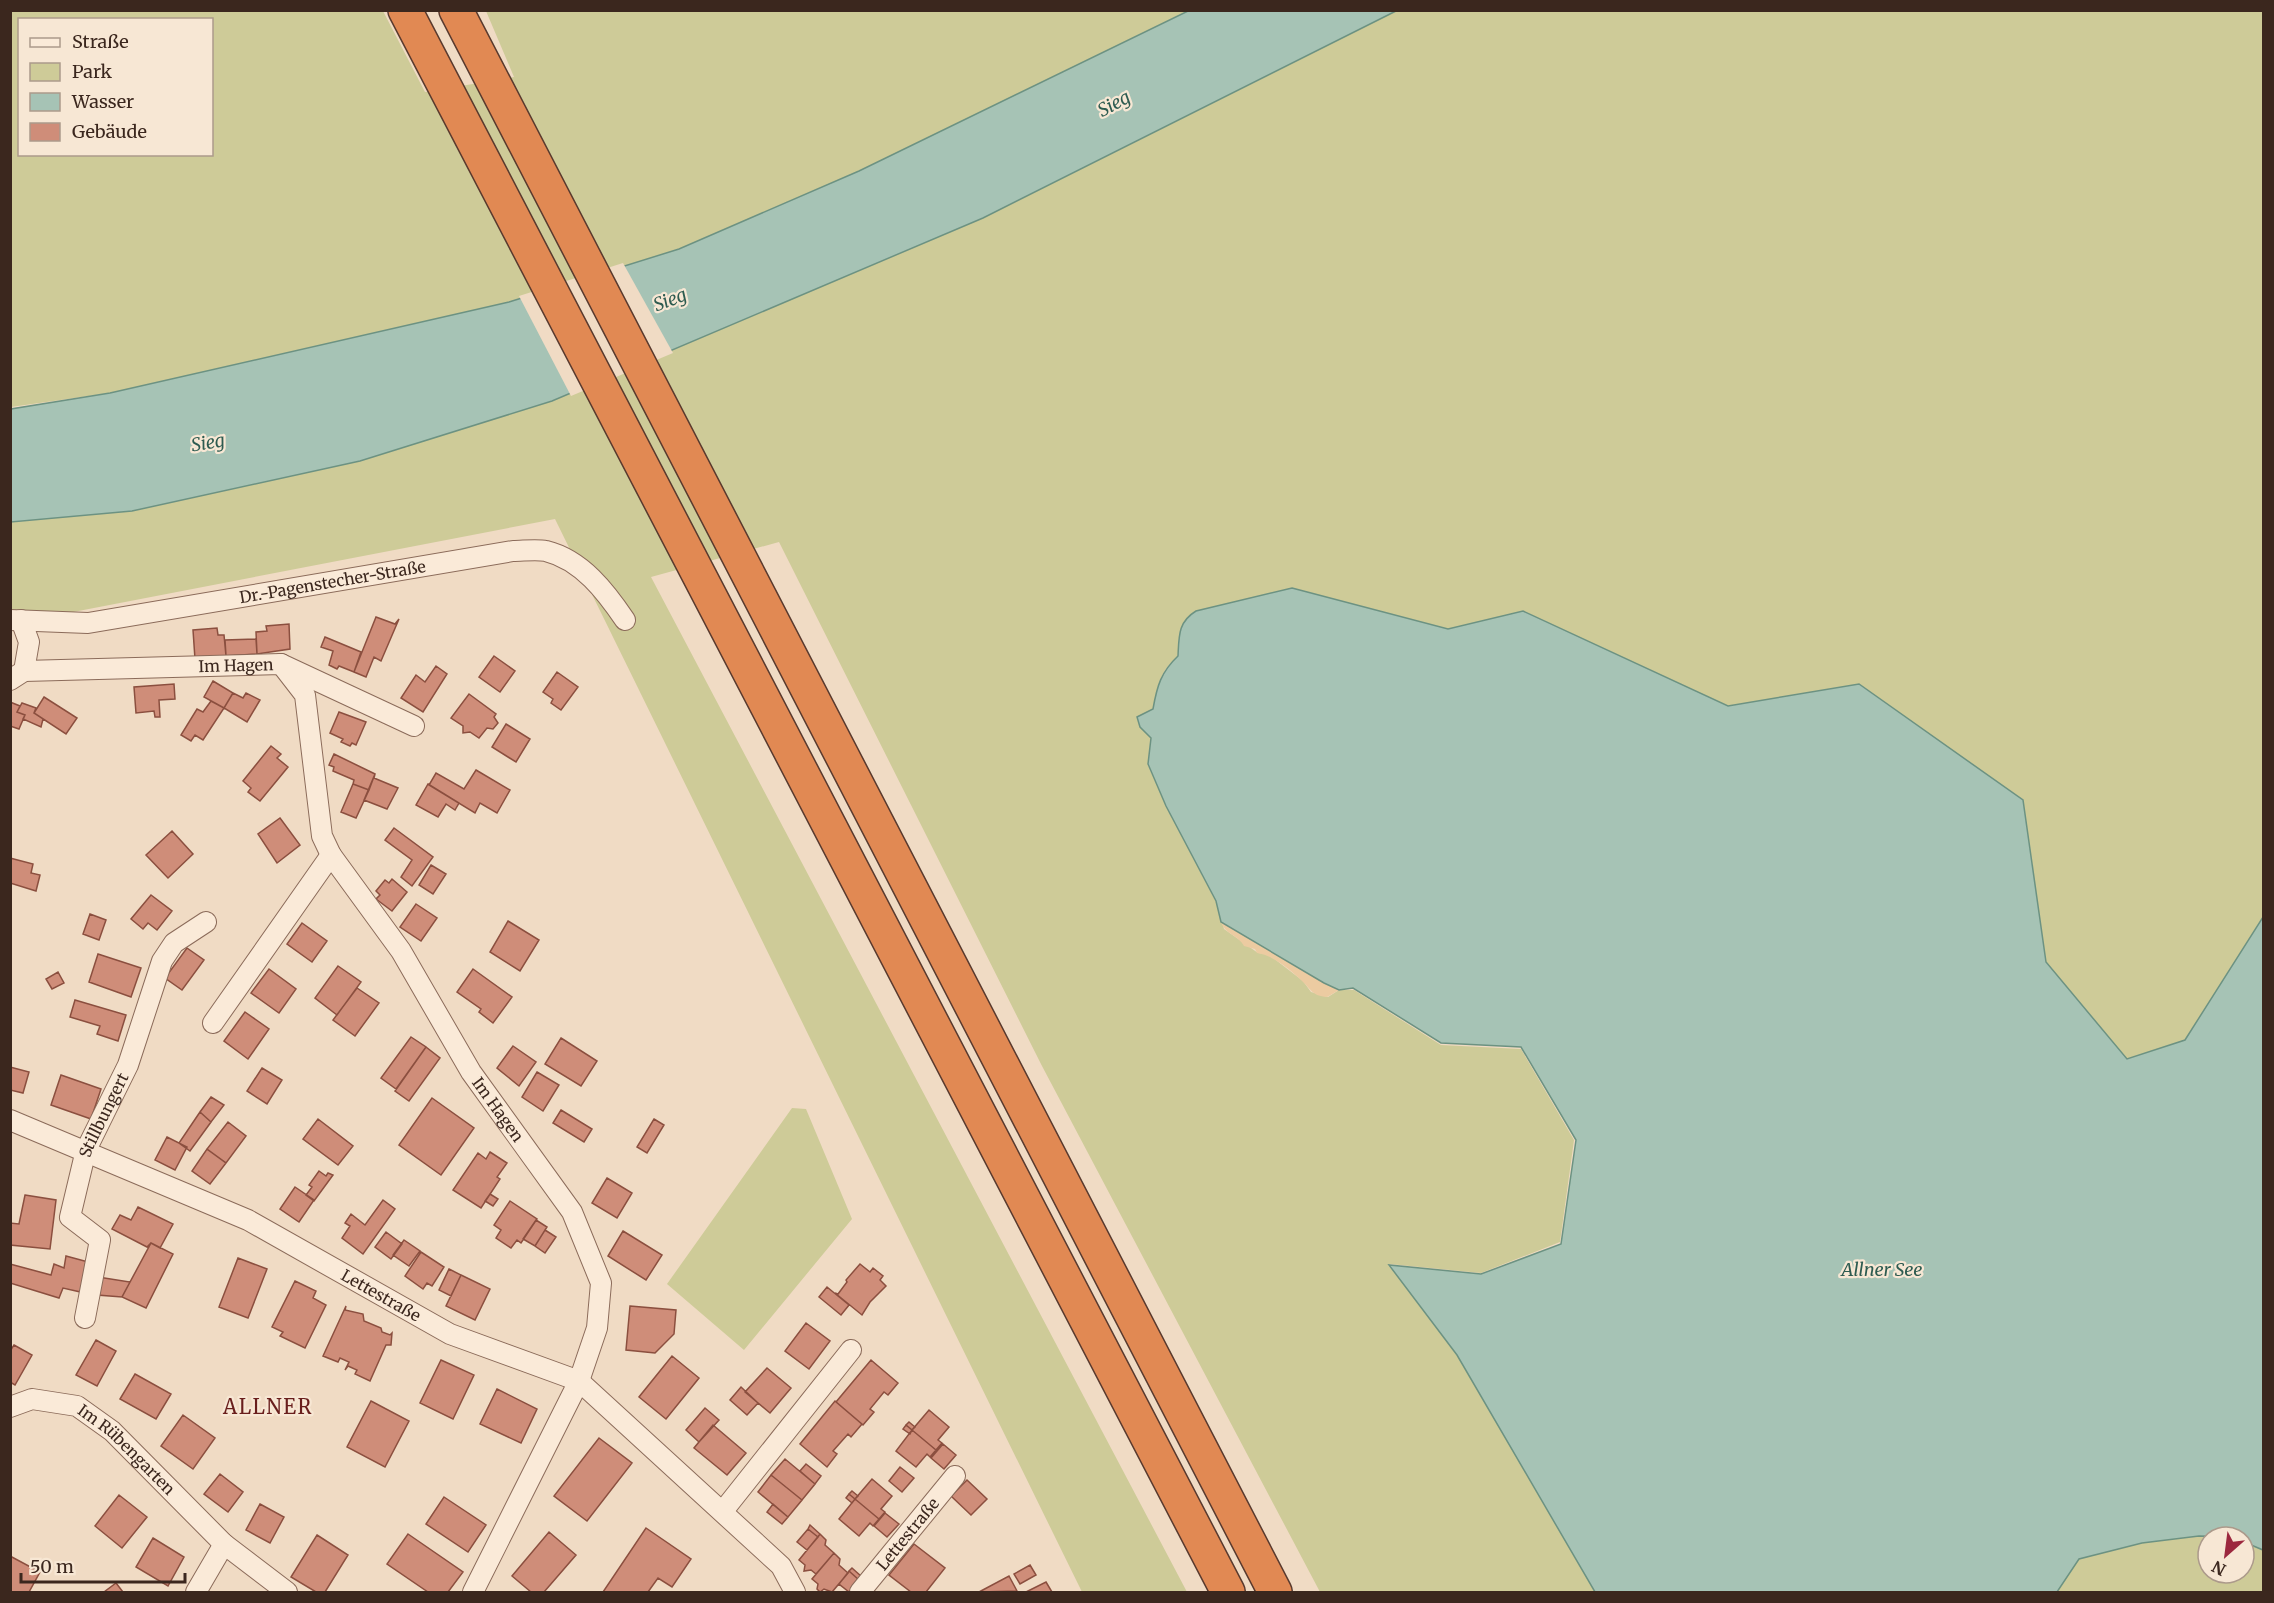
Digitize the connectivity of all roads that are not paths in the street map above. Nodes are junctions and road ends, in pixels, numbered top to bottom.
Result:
1 (405, 10) edge
2 (456, 10) edge
3 (16, 620) edge
4 (625, 620) dead end
5 (281, 664) junction
6 (17, 675) edge
7 (414, 726) dead end
8 (331, 855) junction
9 (206, 922) dead end
10 (213, 1023) dead end
11 (10, 1120) edge
12 (86, 1150) junction
13 (85, 1318) dead end
14 (851, 1350) dead end
15 (579, 1381) junction
16 (10, 1407) edge
17 (955, 1476) dead end
18 (723, 1511) junction
19 (224, 1544) junction
20 (196, 1593) edge
21 (287, 1593) edge
22 (473, 1593) edge
23 (795, 1593) edge
24 (860, 1593) edge
25 (1228, 1593) edge
26 (1275, 1593) edge

1 - 25 highway
2 - 26 highway
3 - 4 street, Dr.-Pagenstecher-Straße
3 - 6 street
5 - 6 street, Im Hagen
5 - 7 street
5 - 8 street, Im Hagen
8 - 10 street
8 - 15 street, Im Hagen
9 - 12 street, Stillbungert
11 - 12 street, Lettestraße
12 - 13 street, Stillbungert
12 - 15 street, Lettestraße
14 - 18 street
15 - 18 street, Lettestraße
15 - 22 street
16 - 19 street, Im Rübengarten
17 - 24 street, Lettestraße
18 - 23 street, Lettestraße
19 - 20 street
19 - 21 street, Im Rübengarten

